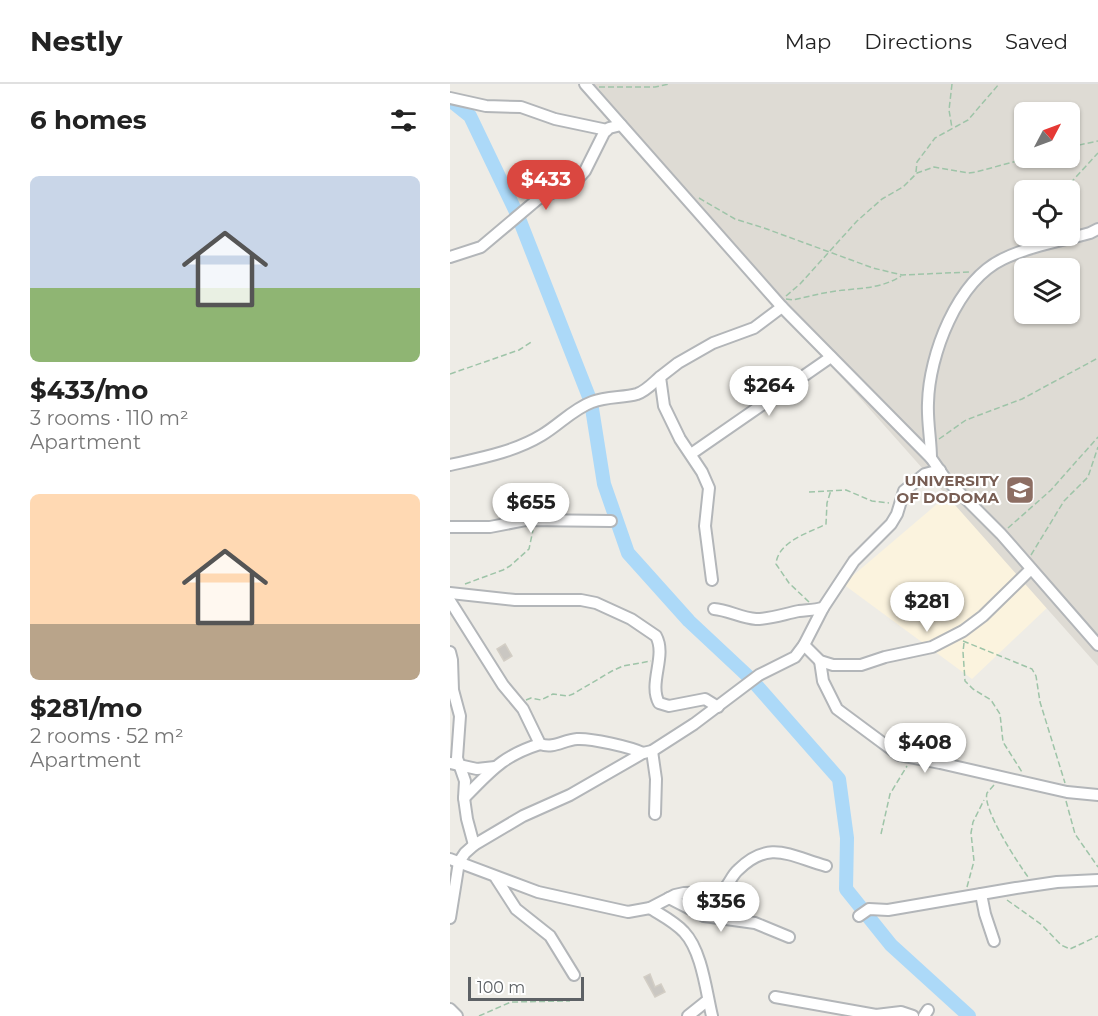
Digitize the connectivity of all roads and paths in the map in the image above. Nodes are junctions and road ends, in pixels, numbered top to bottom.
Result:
1 (669, 84) edge
2 (952, 84) edge
3 (999, 84) edge
4 (588, 87) edge
5 (450, 98) edge
6 (621, 125) junction
7 (952, 128) junction
8 (607, 130) junction
9 (1098, 141) edge
10 (1080, 145) edge
11 (1098, 153) edge
12 (1014, 162) edge
13 (917, 173) junction
14 (1073, 180) edge
15 (699, 198) dead end
16 (1098, 229) edge
17 (829, 253) junction
18 (450, 257) edge
19 (986, 270) junction
20 (902, 275) junction
21 (782, 307) junction
22 (533, 340) dead end
23 (831, 357) junction
24 (1098, 358) edge
25 (450, 374) edge
26 (660, 377) junction
27 (1098, 438) edge
28 (931, 445) junction
29 (1098, 447) edge
30 (691, 454) junction
31 (931, 458) junction
32 (450, 465) edge
33 (940, 470) junction
34 (831, 490) junction
35 (808, 492) dead end
36 (899, 504) junction
37 (534, 520) junction
38 (611, 521) dead end
39 (450, 527) edge
40 (1001, 534) junction
41 (1029, 566) junction
42 (712, 580) dead end
43 (452, 596) edge
44 (714, 609) dead end
45 (819, 609) junction
46 (960, 638) junction
47 (804, 645) junction
48 (1098, 645) edge
49 (450, 652) edge
50 (658, 660) junction
51 (820, 661) junction
52 (520, 705) junction
53 (718, 707) junction
54 (540, 744) junction
55 (648, 752) junction
56 (913, 758) junction
57 (454, 764) edge
58 (495, 767) junction
59 (1004, 777) junction
60 (1034, 784) junction
61 (1065, 791) junction
62 (1098, 795) edge
63 (464, 798) junction
64 (986, 798) junction
65 (654, 814) dead end
66 (881, 834) dead end
67 (474, 845) junction
68 (454, 861) edge
69 (826, 866) dead end
70 (1098, 867) edge
71 (496, 878) junction
72 (1098, 880) edge
73 (1034, 885) junction
74 (981, 894) junction
75 (669, 898) junction
76 (960, 898) junction
77 (1007, 899) dead end
78 (650, 908) junction
79 (863, 913) dead end
80 (450, 918) edge
81 (1098, 936) edge
82 (789, 937) dead end
83 (994, 940) dead end
84 (574, 975) dead end
85 (775, 997) dead end
86 (708, 1000) junction
87 (570, 1001) dead end
88 (450, 1009) edge
89 (457, 1016) edge
90 (479, 1016) edge
91 (688, 1016) edge
92 (712, 1016) edge
93 (913, 1016) edge

1 - 4 path
2 - 7 path
3 - 7 path
4 - 6 street
5 - 8 street
6 - 8 street
6 - 21 street
7 - 13 path
8 - 18 street
9 - 10 path
11 - 14 path
12 - 13 path
13 - 17 path
15 - 17 path
16 - 19 street
17 - 20 path
17 - 20 path
19 - 20 path
19 - 28 street
21 - 23 street
21 - 26 street
22 - 25 path
23 - 30 street
23 - 31 street
24 - 28 path
26 - 30 street
26 - 32 street
27 - 40 path
28 - 31 street
29 - 41 path
30 - 42 street
31 - 33 street
33 - 36 street
33 - 40 street
34 - 35 path
34 - 36 path
34 - 45 path
36 - 45 street
37 - 38 street
37 - 39 street
37 - 43 path
40 - 41 street
41 - 46 street
41 - 48 street
43 - 50 street
43 - 52 street
44 - 45 street
45 - 47 street
46 - 51 street
46 - 60 path
46 - 61 path
47 - 51 street
47 - 53 street
49 - 57 street
50 - 52 path
50 - 53 street
51 - 56 street
52 - 54 street
53 - 55 street
54 - 55 street
54 - 58 street
55 - 65 street
55 - 67 street
56 - 59 street
56 - 66 path
57 - 58 street
57 - 63 street
58 - 63 street
59 - 60 street
59 - 64 path
60 - 61 street
61 - 62 street
61 - 70 path
63 - 67 street
64 - 73 path
64 - 76 path
67 - 68 street
68 - 71 street
68 - 80 street
69 - 75 street
71 - 78 street
71 - 84 street
72 - 73 street
73 - 74 street
74 - 76 street
74 - 83 street
75 - 78 street
75 - 82 street
76 - 79 street
77 - 81 path
78 - 86 street
85 - 93 street
86 - 91 street
86 - 92 street
87 - 90 path
88 - 89 street

